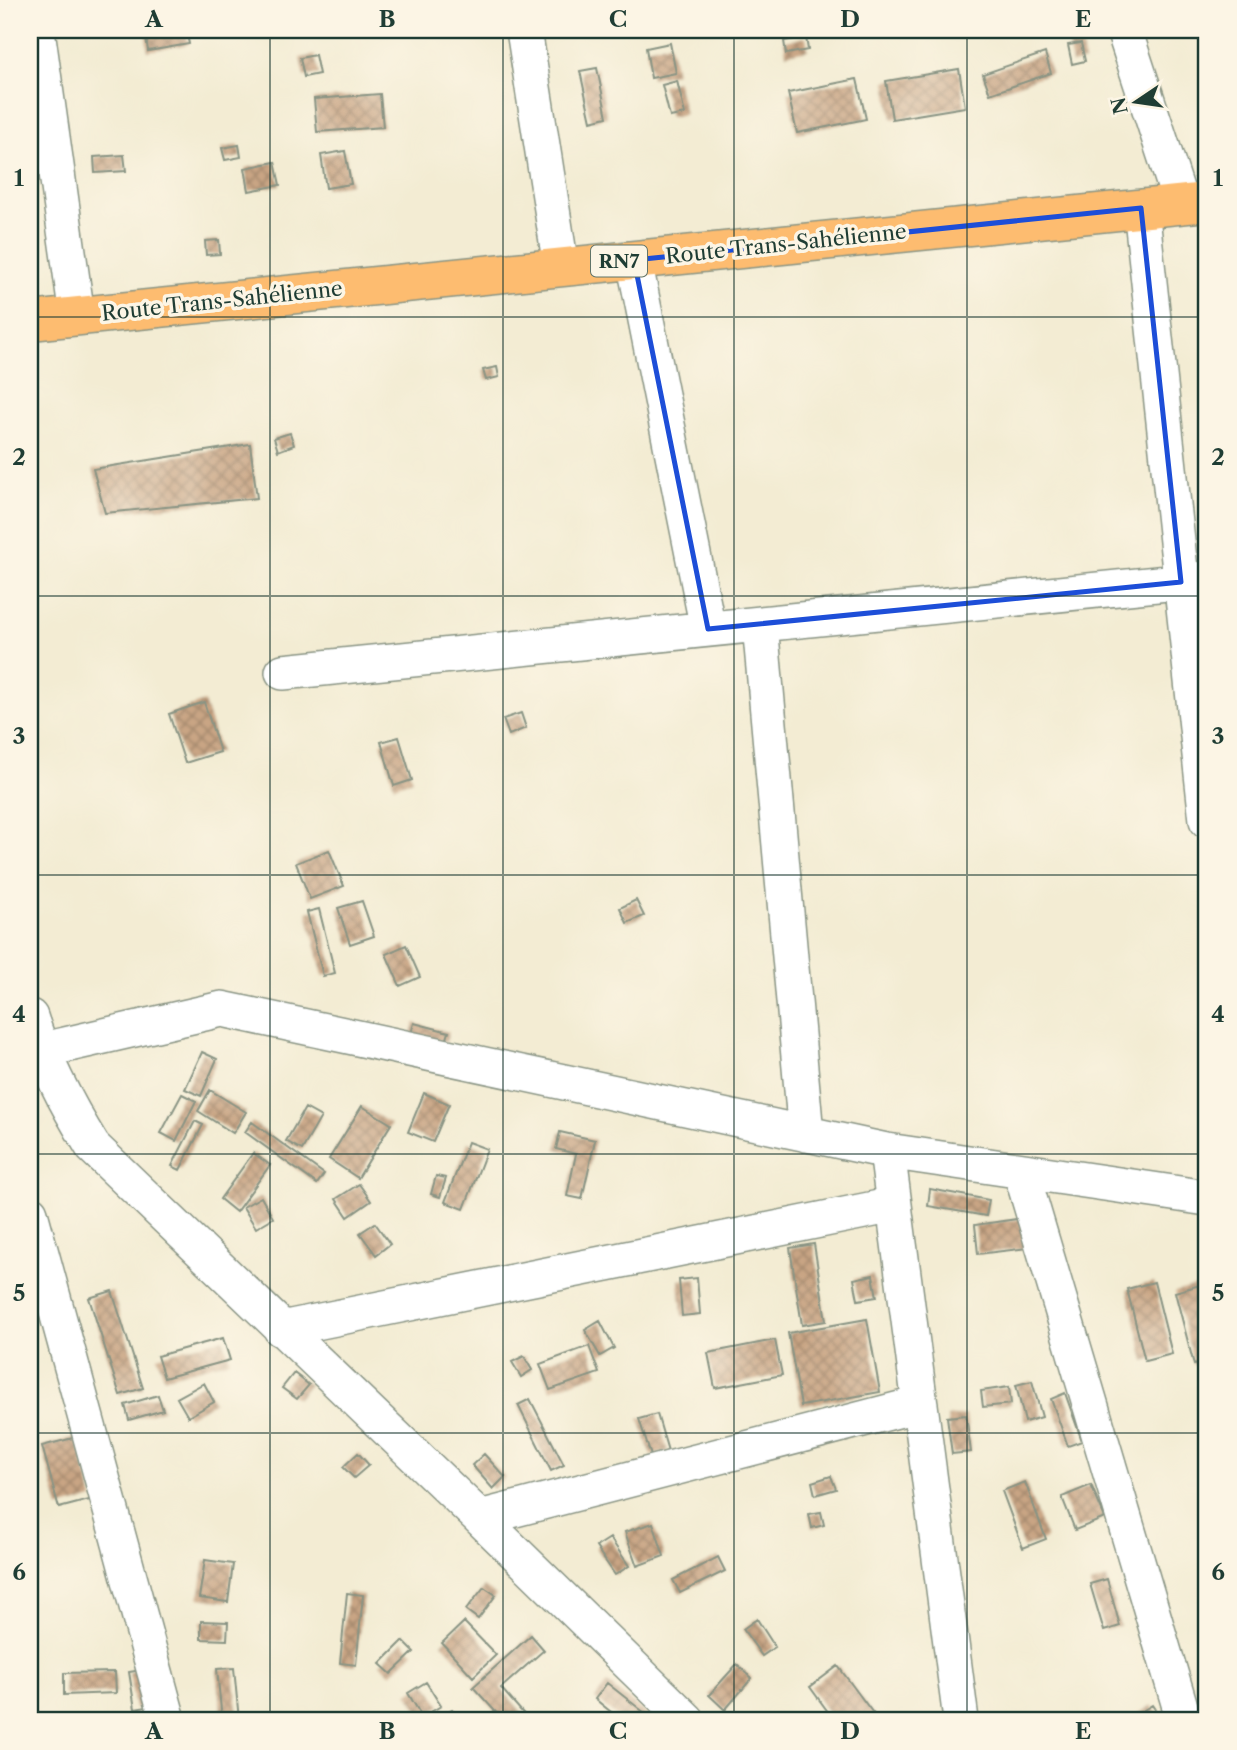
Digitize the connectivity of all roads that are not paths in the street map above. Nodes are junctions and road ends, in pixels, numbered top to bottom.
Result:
1 (37, 30) edge
2 (524, 30) edge
3 (1124, 30) edge
4 (1194, 203) edge
5 (1141, 208) junction
6 (634, 260) junction
7 (561, 267) junction
8 (77, 316) junction
9 (30, 321) edge
10 (1194, 580) edge
11 (760, 624) junction
12 (708, 629) junction
13 (283, 672) dead end
14 (1207, 820) edge
15 (30, 1017) edge
16 (35, 1051) edge
17 (806, 1134) junction
18 (887, 1151) junction
19 (1021, 1171) junction
20 (1207, 1198) edge
21 (894, 1205) junction
22 (30, 1213) edge
23 (281, 1329) junction
24 (920, 1404) junction
25 (480, 1518) junction
26 (168, 1720) edge
27 (687, 1720) edge
28 (961, 1720) edge
29 (1184, 1720) edge

1 - 8 street
2 - 7 street
3 - 4 street
4 - 5 highway, Route Trans-Sahélienne / RN7
5 - 6 highway, Route Trans-Sahélienne / RN7
5 - 10 street
6 - 7 highway, Route Trans-Sahélienne / RN7
6 - 12 street
7 - 8 highway, Route Trans-Sahélienne / RN7
8 - 9 highway, Route Trans-Sahélienne / RN7
10 - 11 street
10 - 14 street
11 - 12 street
11 - 17 street
12 - 13 street
15 - 16 street
16 - 17 street
16 - 23 street
17 - 18 street
18 - 19 street
18 - 21 street
19 - 20 street
19 - 29 street
21 - 23 street
21 - 24 street
22 - 26 street
23 - 25 street
24 - 25 street
24 - 28 street
25 - 27 street

